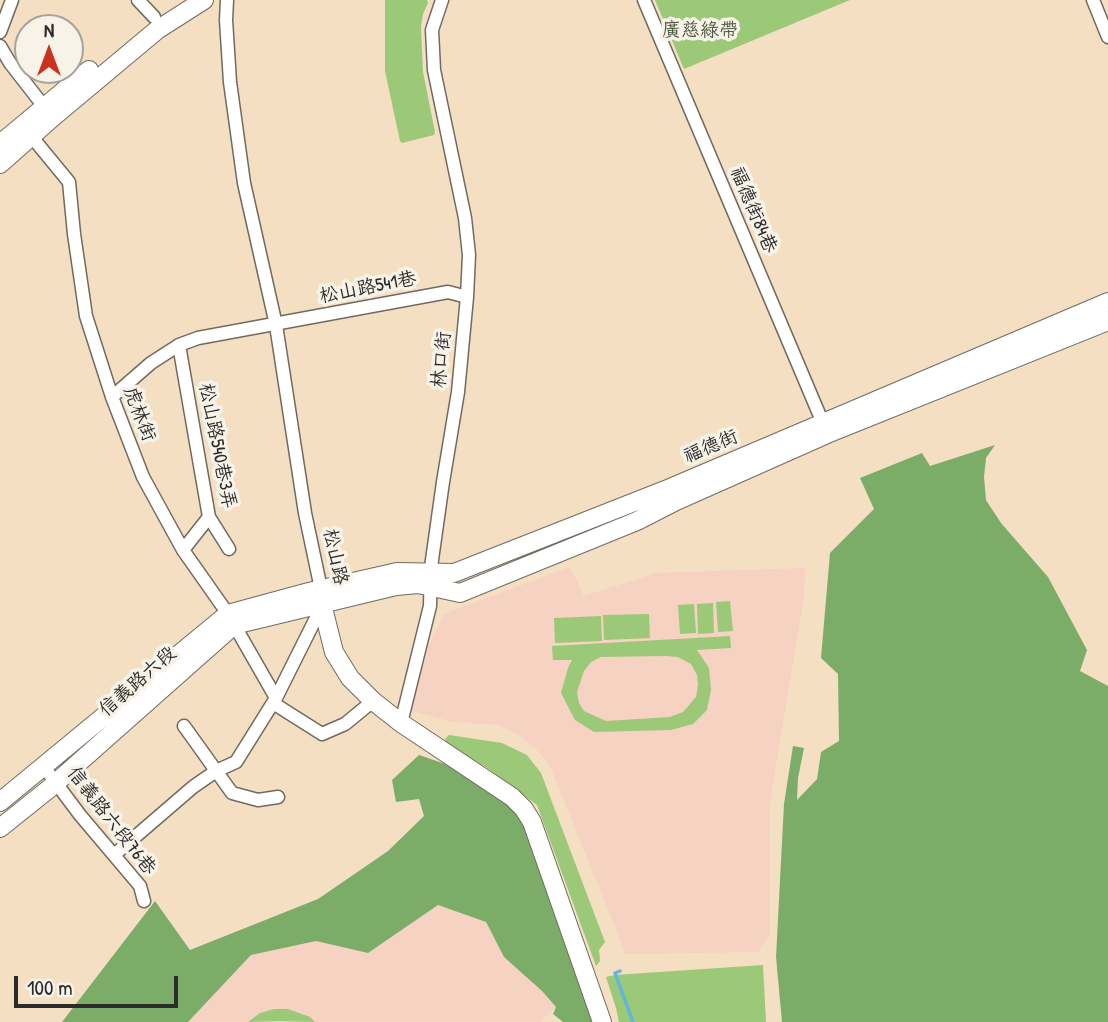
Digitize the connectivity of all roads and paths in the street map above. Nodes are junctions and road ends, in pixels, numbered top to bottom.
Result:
1 (12, 0) edge
2 (138, 0) edge
3 (181, 0) edge
4 (204, 0) edge
5 (227, 0) edge
6 (442, 0) edge
7 (644, 0) edge
8 (1093, 0) edge
9 (154, 18) junction
10 (0, 32) edge
11 (1108, 37) edge
12 (0, 46) edge
13 (48, 112) junction
14 (27, 131) junction
15 (0, 144) edge
16 (0, 164) edge
17 (467, 297) junction
18 (1108, 302) edge
19 (1108, 321) edge
20 (276, 325) junction
21 (179, 345) junction
22 (112, 397) junction
23 (825, 428) junction
24 (209, 517) junction
25 (229, 549) dead end
26 (183, 550) junction
27 (431, 579) junction
28 (322, 596) junction
29 (231, 620) junction
30 (275, 700) junction
31 (373, 701) junction
32 (401, 723) junction
33 (184, 726) dead end
34 (44, 767) junction
35 (216, 771) junction
36 (55, 783) junction
37 (278, 797) dead end
38 (0, 802) edge
39 (0, 828) edge
40 (114, 855) junction
41 (144, 901) dead end
42 (602, 1022) edge

1 - 10 street
2 - 9 street
3 - 9 street
4 - 13 street
5 - 20 street, 松山路
6 - 17 street, 林口街
7 - 23 street, 福德街84巷
8 - 11 street
9 - 13 street
12 - 13 street
13 - 14 street
14 - 15 street
14 - 16 street
14 - 22 street, 虎林街
17 - 20 street, 松山路541巷
17 - 27 street, 林口街
18 - 23 street, 福德街
19 - 23 street, 福德街
20 - 21 street, 松山路541巷
20 - 28 street, 松山路
21 - 22 street, 松山路541巷
21 - 24 street, 松山路540巷3弄
22 - 26 street, 虎林街
23 - 27 street, 福德街
24 - 25 street, 松山路540巷3弄
24 - 26 street
26 - 29 street, 虎林街
27 - 28 street, 福德街
27 - 32 street, 林口街
28 - 29 street, 信義路六段
28 - 30 street
28 - 31 street, 松山路
29 - 30 street, 虎林街
29 - 34 street, 信義路六段
29 - 36 street, 信義路六段
30 - 31 street
30 - 35 street
31 - 32 street, 松山路
32 - 42 street, 松山路
33 - 35 street
34 - 36 street, 信義路六段76巷
34 - 38 street, 信義路六段
35 - 37 street
35 - 40 street
36 - 39 street, 信義路六段
36 - 40 street, 信義路六段76巷
40 - 41 street, 信義路六段76巷

